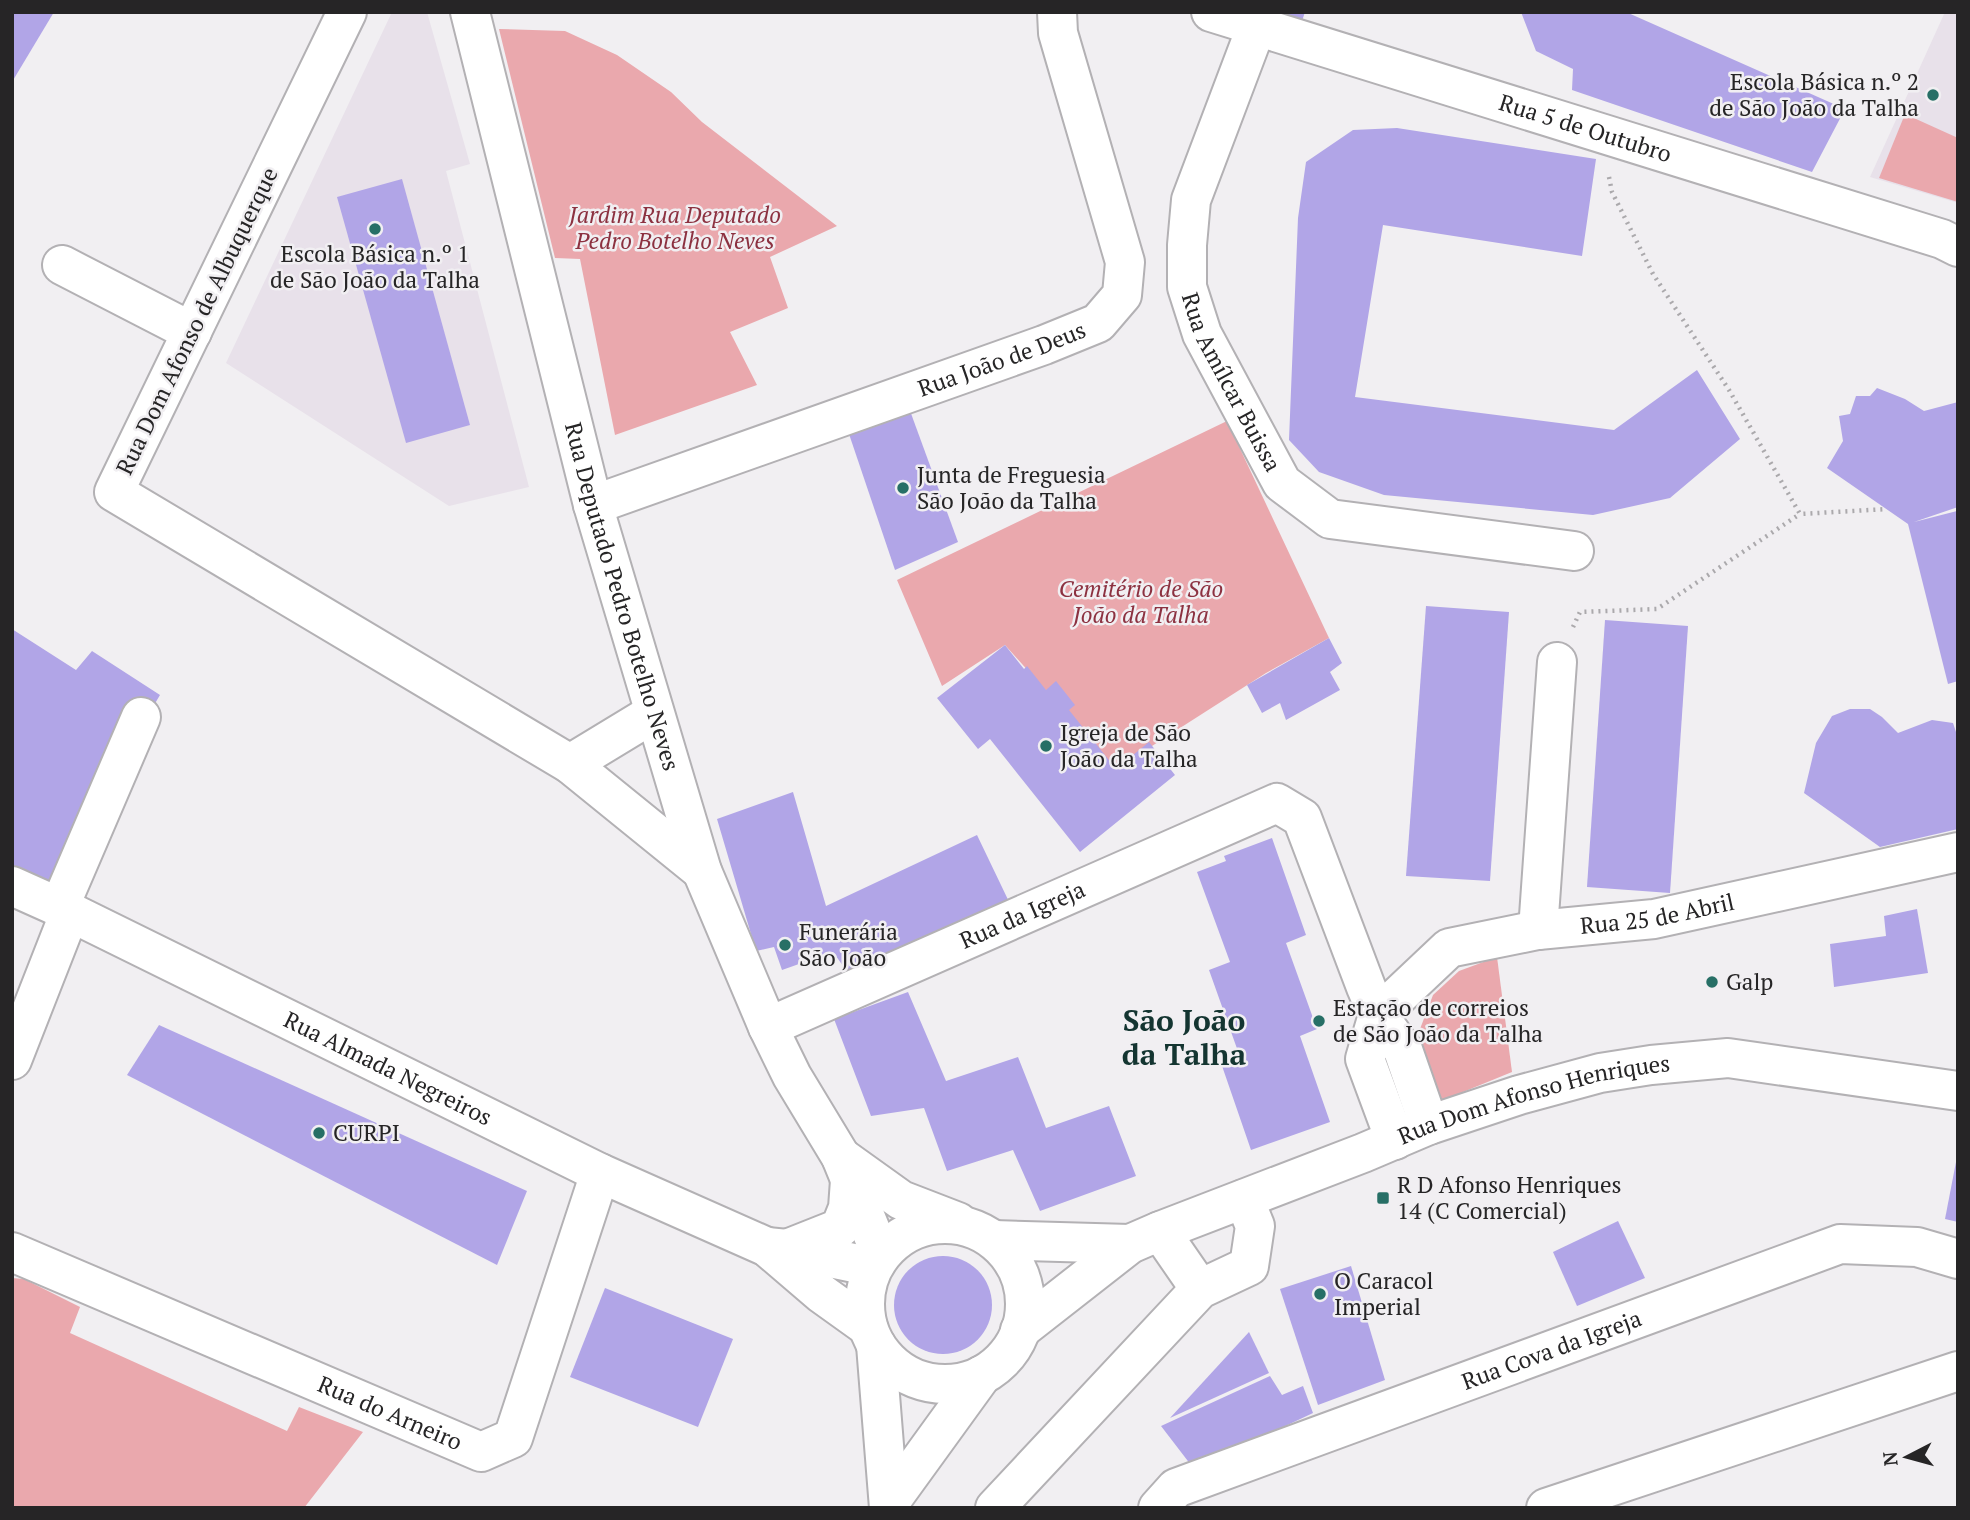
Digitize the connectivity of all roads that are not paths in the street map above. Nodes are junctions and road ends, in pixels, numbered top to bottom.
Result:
1 (346, 12) edge
2 (470, 12) edge
3 (1057, 12) edge
4 (1211, 12) edge
5 (1256, 28) junction
6 (1958, 247) edge
7 (62, 265) dead end
8 (192, 332) junction
9 (593, 505) junction
10 (1574, 551) dead end
11 (1557, 662) road end
12 (654, 713) junction
13 (141, 717) dead end
14 (570, 764) junction
15 (1958, 852) edge
16 (702, 871) junction
17 (12, 886) edge
18 (64, 910) junction
19 (1538, 930) junction
20 (1378, 1015) junction
21 (768, 1027) junction
22 (12, 1060) edge
23 (1958, 1091) edge
24 (1430, 1125) junction
25 (1395, 1140) junction
26 (846, 1168) junction
27 (600, 1173) junction
28 (1244, 1199) junction
29 (983, 1234) junction
30 (1145, 1238) junction
31 (777, 1248) junction
32 (12, 1252) edge
33 (1958, 1259) edge
34 (877, 1261) junction
35 (1200, 1289) junction
36 (1020, 1330) junction
37 (872, 1336) junction
38 (1958, 1371) edge
39 (982, 1376) junction
40 (889, 1505) edge
41 (995, 1508) edge
42 (1158, 1508) edge
43 (1546, 1508) edge

1 - 8 street, Rua Dom Afonso de Albuquerque
2 - 9 street, Rua Deputado Pedro Botelho Neves
3 - 9 street, Rua João de Deus
4 - 5 street, Rua 5 de Outubro
5 - 6 street, Rua 5 de Outubro
5 - 10 street, Rua Amílcar Buissa
7 - 8 street
8 - 14 street, Rua Dom Afonso de Albuquerque
9 - 12 street, Rua Deputado Pedro Botelho Neves
11 - 19 street
12 - 14 street
12 - 16 street, Rua Deputado Pedro Botelho Neves
13 - 18 street
14 - 16 street, Rua Dom Afonso de Albuquerque
15 - 19 street, Rua 25 de Abril
16 - 21 street, Rua Deputado Pedro Botelho Neves
17 - 18 street, Rua Almada Negreiros
18 - 22 street
18 - 27 street, Rua Almada Negreiros
19 - 20 street, Rua 25 de Abril
20 - 21 street, Rua da Igreja
20 - 24 street, Rua da Igreja
20 - 25 street
21 - 26 street, Rua Deputado Pedro Botelho Neves
23 - 24 street, Rua Dom Afonso Henriques
24 - 25 street, Rua Dom Afonso Henriques
25 - 28 street, Rua Dom Afonso Henriques
26 - 29 street, Rua Deputado Pedro Botelho Neves
26 - 31 street
26 - 34 street, Rua Deputado Pedro Botelho Neves
27 - 31 street, Rua Almada Negreiros
27 - 32 street, Rua do Arneiro
28 - 30 street, Rua Dom Afonso Henriques
28 - 35 street
29 - 30 street, Rua Dom Afonso Henriques
29 - 34 street
29 - 36 street
30 - 35 street
30 - 36 street, Rua Dom Afonso Henriques
31 - 34 street, Rua Almada Negreiros
31 - 37 street, Rua Almada Negreiros
33 - 42 street, Rua Cova da Igreja
34 - 37 street
35 - 41 street
36 - 39 street
37 - 39 street
37 - 40 street
38 - 43 street
39 - 40 street

